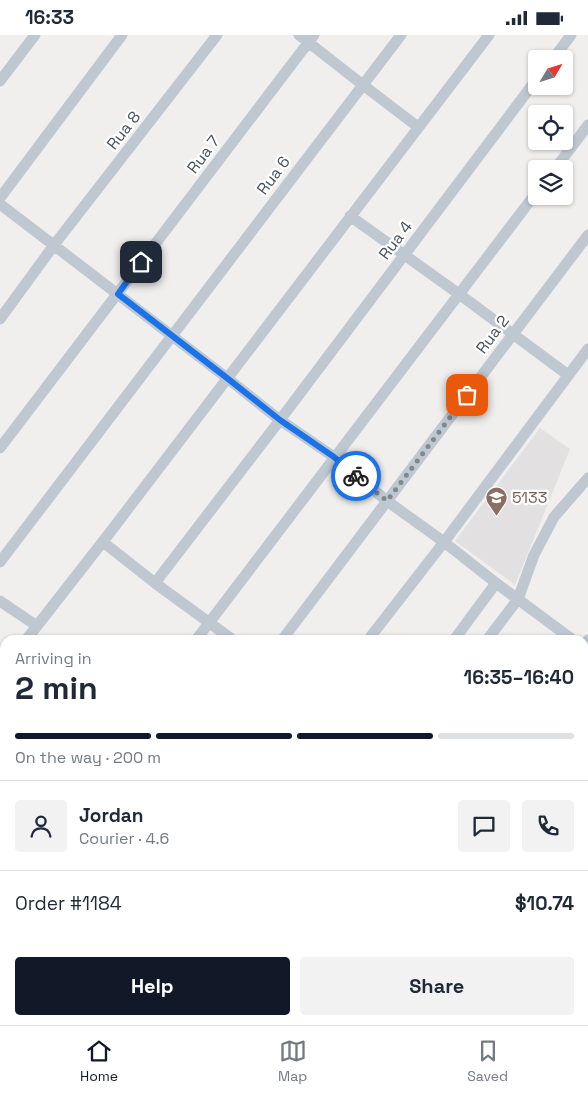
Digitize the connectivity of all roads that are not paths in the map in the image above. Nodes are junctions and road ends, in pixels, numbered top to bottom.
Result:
1 (35, 35) edge
2 (122, 35) edge
3 (218, 35) edge
4 (299, 35) edge
5 (401, 35) edge
6 (488, 35) edge
7 (571, 35) edge
8 (311, 39) edge
9 (560, 50) edge
10 (0, 81) edge
11 (362, 85) junction
12 (528, 92) edge
13 (588, 125) edge
14 (418, 127) junction
15 (562, 160) edge
16 (0, 198) edge
17 (528, 203) edge
18 (0, 204) edge
19 (350, 216) junction
20 (588, 235) edge
21 (54, 245) junction
22 (404, 255) junction
23 (118, 294) junction
24 (459, 294) junction
25 (0, 319) edge
26 (512, 334) junction
27 (172, 336) junction
28 (588, 349) edge
29 (568, 375) junction
30 (227, 378) junction
31 (280, 420) junction
32 (0, 448) edge
33 (334, 457) junction
34 (588, 478) edge
35 (387, 501) junction
36 (102, 541) junction
37 (444, 542) junction
38 (0, 562) edge
39 (155, 583) junction
40 (496, 583) junction
41 (518, 599) junction
42 (0, 601) edge
43 (209, 623) junction
44 (37, 626) junction
45 (30, 635) edge
46 (200, 635) edge
47 (226, 635) edge
48 (286, 635) edge
49 (372, 635) edge
50 (458, 635) edge
51 (491, 635) edge
52 (565, 635) edge

1 - 10 street
2 - 16 street
3 - 21 street, Rua 8
4 - 8 street
5 - 11 street, Rua 6
6 - 14 street
7 - 9 street
8 - 11 street
8 - 23 street, Rua 7
11 - 14 street
11 - 27 street, Rua 6
12 - 22 street, Rua 4
13 - 15 street
14 - 19 street
17 - 24 street
18 - 21 street
19 - 22 street
19 - 30 street
20 - 26 street, Rua 2
21 - 23 street
21 - 25 street, Rua 8
22 - 24 street
22 - 31 street, Rua 4
23 - 27 street
23 - 32 street, Rua 7
24 - 26 street
24 - 33 street
26 - 29 street
26 - 35 street, Rua 2
27 - 30 street
27 - 38 street, Rua 6
28 - 29 street
29 - 37 street
30 - 31 street
30 - 36 street
31 - 33 street
31 - 39 street, Rua 4
33 - 35 street
33 - 43 street
34 - 41 street
35 - 37 street
35 - 48 street, Rua 2
36 - 39 street
36 - 44 street
37 - 40 street
37 - 49 street
39 - 43 street
40 - 41 street
40 - 50 street
41 - 51 street
41 - 52 street
42 - 44 street
43 - 46 street
43 - 47 street
44 - 45 street

